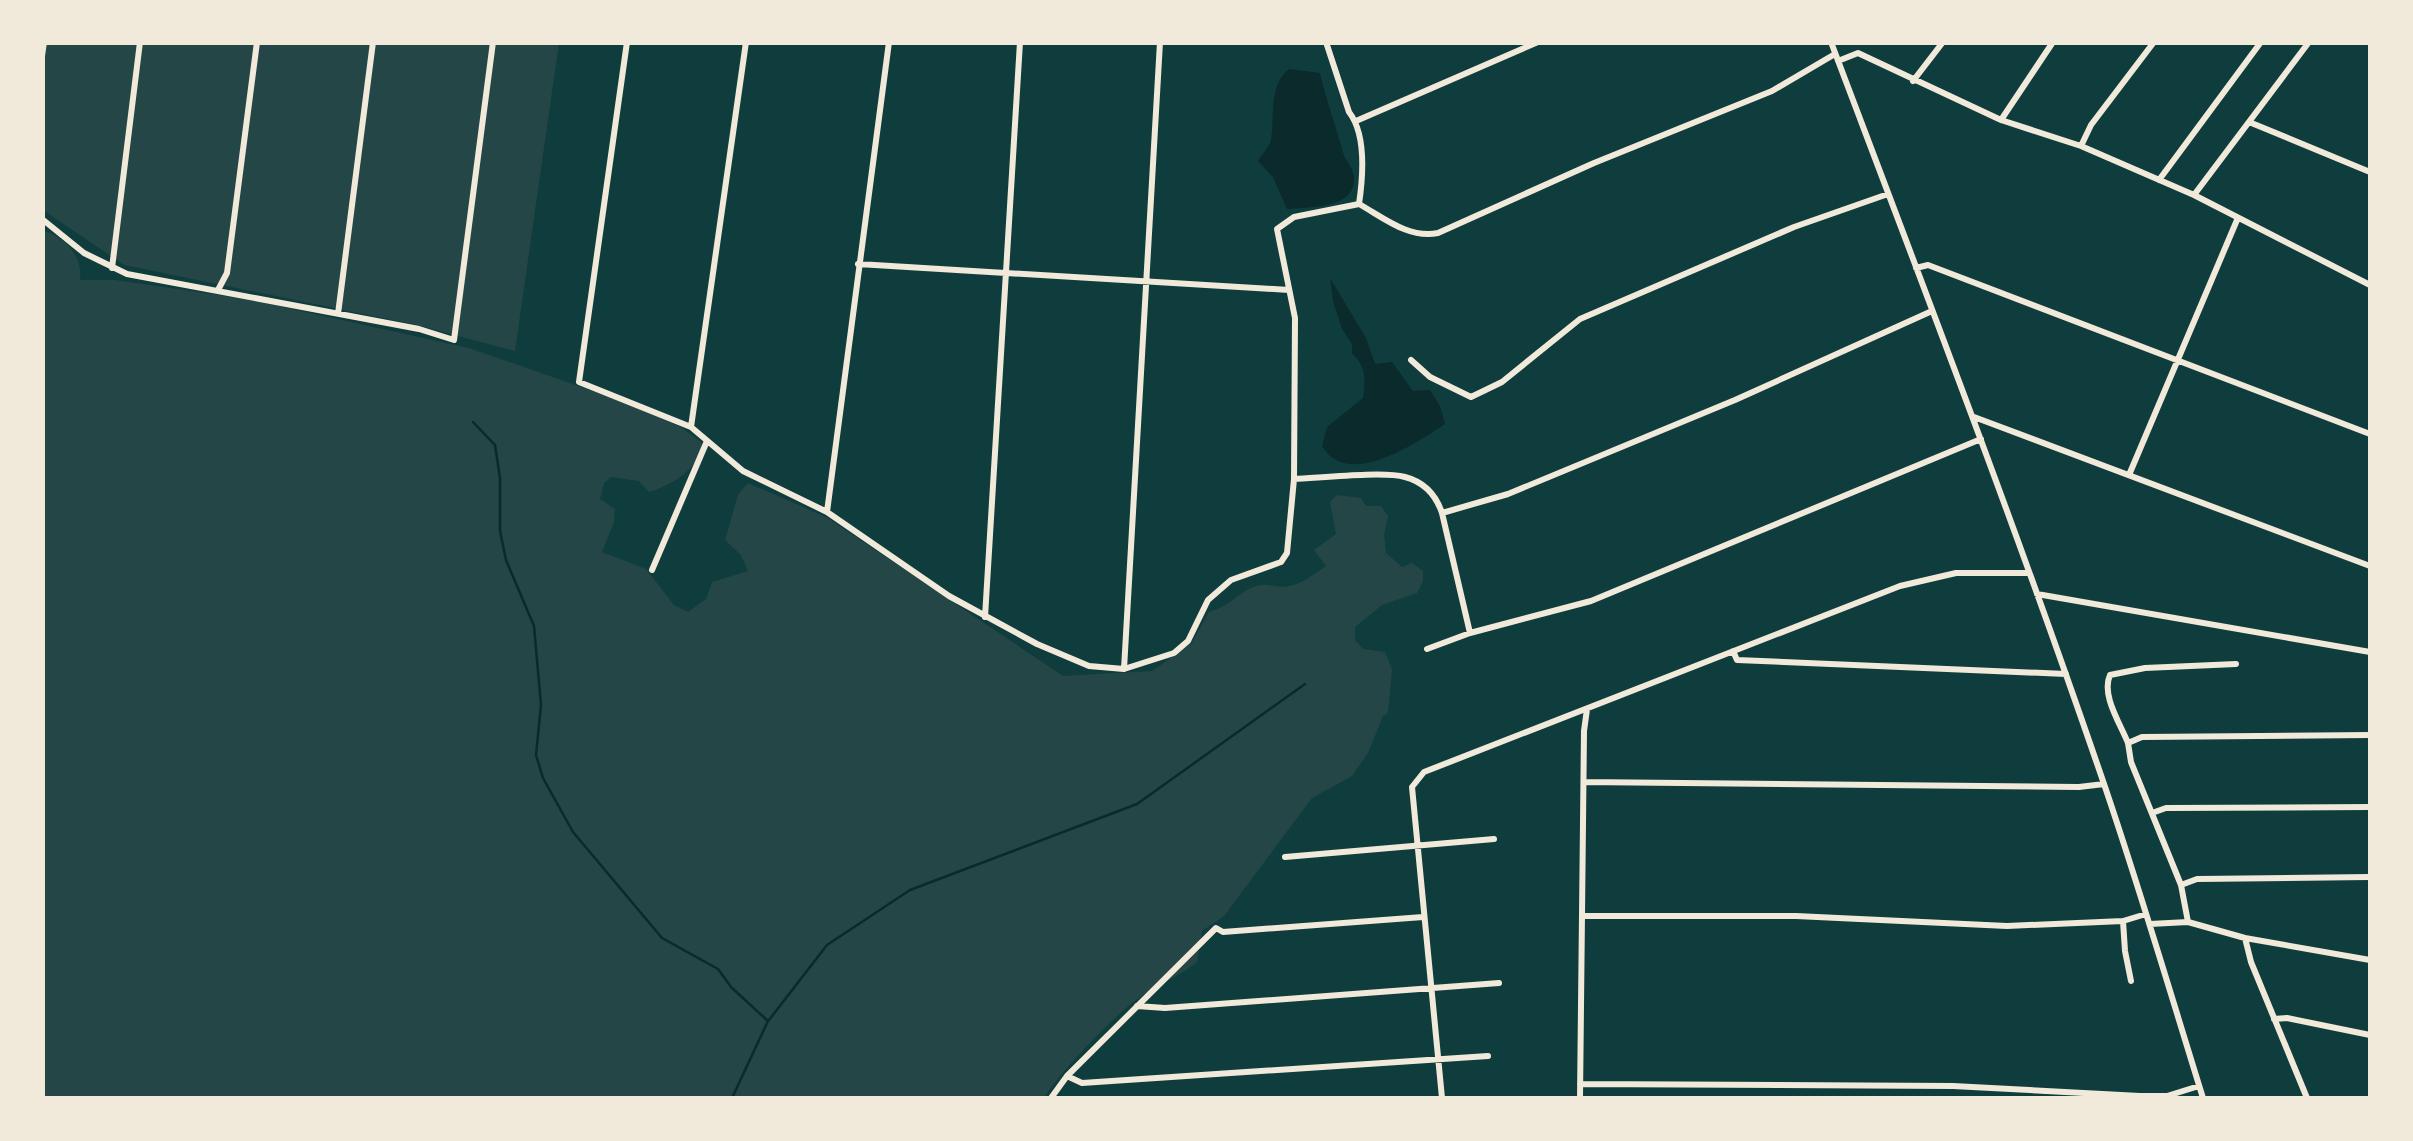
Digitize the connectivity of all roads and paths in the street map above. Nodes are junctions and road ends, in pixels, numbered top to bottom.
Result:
1 (44, 42) edge
2 (140, 42) edge
3 (257, 42) edge
4 (373, 42) edge
5 (492, 42) edge
6 (628, 42) edge
7 (746, 42) edge
8 (889, 42) edge
9 (1020, 42) edge
10 (1160, 42) edge
11 (1326, 42) edge
12 (1538, 42) edge
13 (1831, 42) edge
14 (1866, 42) edge
15 (1944, 42) edge
16 (2053, 42) edge
17 (2154, 42) edge
18 (2261, 42) edge
19 (2308, 42) edge
20 (1858, 54) junction
21 (42, 56) edge
22 (1837, 58) junction
23 (1913, 82) junction
24 (2001, 120) junction
25 (1356, 121) junction
26 (2249, 122) junction
27 (2081, 146) junction
28 (2370, 172) edge
29 (2160, 180) junction
30 (1888, 194) junction
31 (2194, 196) junction
32 (1360, 204) junction
33 (42, 220) edge
34 (2237, 220) junction
35 (858, 264) junction
36 (112, 268) junction
37 (1916, 268) junction
38 (1008, 274) junction
39 (1147, 282) junction
40 (2370, 285) edge
41 (218, 290) junction
42 (1289, 290) junction
43 (1932, 311) junction
44 (338, 314) junction
45 (1411, 360) dead end
46 (2177, 360) junction
47 (1973, 417) junction
48 (691, 427) junction
49 (2370, 434) edge
50 (1981, 439) junction
51 (708, 441) junction
52 (2129, 475) junction
53 (1294, 479) junction
54 (827, 512) junction
55 (1442, 514) junction
56 (2370, 566) edge
57 (652, 570) dead end
58 (2028, 573) junction
59 (2036, 594) junction
60 (985, 617) junction
61 (1470, 633) junction
62 (1428, 650) dead end
63 (1733, 650) junction
64 (2370, 652) edge
65 (2236, 664) dead end
66 (1124, 670) junction
67 (2066, 674) junction
68 (1587, 710) junction
69 (2370, 735) edge
70 (2128, 743) junction
71 (1584, 782) junction
72 (2104, 784) junction
73 (2370, 807) edge
74 (2152, 813) junction
75 (1494, 839) dead end
76 (1418, 845) junction
77 (1285, 856) dead end
78 (2370, 877) edge
79 (2182, 885) junction
80 (2146, 914) junction
81 (1583, 916) junction
82 (1423, 917) junction
83 (2123, 921) junction
84 (2188, 922) junction
85 (2150, 924) junction
86 (2245, 938) junction
87 (2370, 960) edge
88 (2132, 981) dead end
89 (1499, 984) dead end
90 (1430, 987) junction
91 (1136, 1006) junction
92 (2274, 1019) junction
93 (2370, 1035) edge
94 (1488, 1056) dead end
95 (1438, 1058) junction
96 (1067, 1076) junction
97 (1580, 1084) junction
98 (2199, 1086) junction
99 (1051, 1098) edge
100 (1442, 1098) edge
101 (1580, 1098) edge
102 (2203, 1098) edge
103 (2307, 1098) edge

1 - 21 street
2 - 36 street
3 - 41 street
4 - 44 street
5 - 44 street
6 - 48 street
7 - 48 street
8 - 35 street
9 - 38 street
10 - 39 street
11 - 25 street
12 - 25 street
13 - 22 street
14 - 20 street
15 - 23 street
16 - 24 street
17 - 27 street
18 - 29 street
19 - 26 street
20 - 22 street
20 - 23 street
22 - 30 street
22 - 32 street
23 - 24 street
24 - 27 street
25 - 32 street
26 - 28 street
26 - 31 street
27 - 29 street
29 - 31 street
30 - 37 street
30 - 45 street
31 - 34 street
32 - 42 street
33 - 36 street
34 - 40 street
34 - 46 street
35 - 38 street
35 - 54 street
36 - 41 street
37 - 43 street
37 - 46 street
38 - 39 street
38 - 60 street
39 - 42 street
39 - 66 street
41 - 44 street
42 - 53 street
43 - 47 street
43 - 55 street
46 - 49 street
46 - 52 street
47 - 50 street
47 - 52 street
48 - 51 street
50 - 58 street
50 - 61 street
51 - 54 street
51 - 57 street
52 - 56 street
53 - 55 street
53 - 66 street
54 - 60 street
55 - 61 street
58 - 59 street
58 - 63 street
59 - 64 street
59 - 67 street
60 - 66 street
61 - 62 street
63 - 67 street
63 - 68 street
65 - 70 street
67 - 72 street
68 - 71 street
68 - 76 street
69 - 70 street
70 - 74 street
71 - 72 street
71 - 81 street
72 - 80 street
73 - 74 street
74 - 79 street
75 - 76 street
76 - 77 street
76 - 82 street
78 - 79 street
79 - 84 street
80 - 83 street
80 - 85 street
81 - 83 street
81 - 97 street
82 - 90 street
82 - 91 street
83 - 88 street
84 - 85 street
84 - 86 street
85 - 98 street
86 - 87 street
86 - 92 street
89 - 90 street
90 - 91 street
90 - 95 street
91 - 96 street
92 - 93 street
92 - 103 street
94 - 95 street
95 - 96 street
95 - 100 street
96 - 99 street
97 - 98 street
97 - 101 street
98 - 102 street

